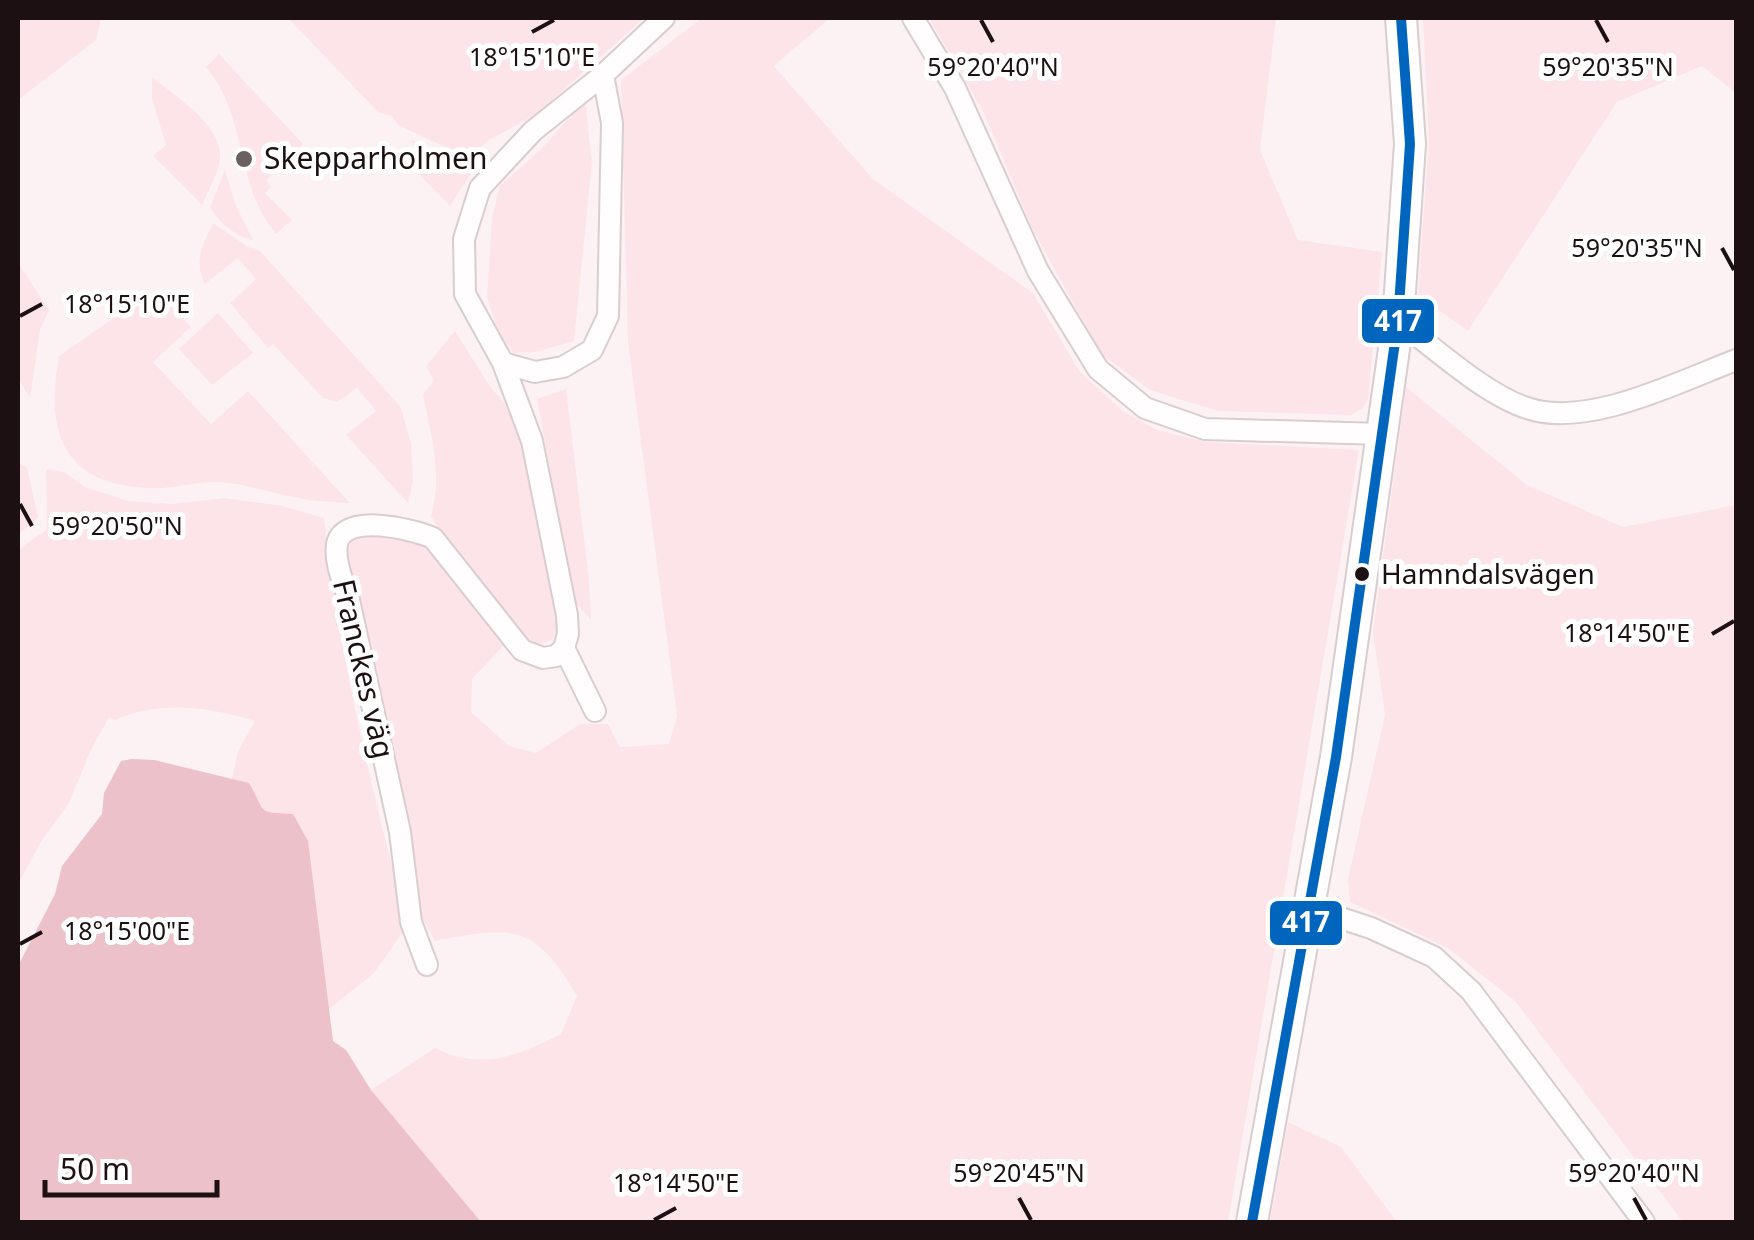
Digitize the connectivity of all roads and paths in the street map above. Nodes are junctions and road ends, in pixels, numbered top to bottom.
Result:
1 (664, 18) edge
2 (912, 18) edge
3 (1401, 18) edge
4 (603, 75) junction
5 (1398, 321) junction
6 (1736, 360) edge
7 (503, 363) junction
8 (1382, 434) junction
9 (564, 648) junction
10 (594, 711) dead end
11 (1307, 907) junction
12 (427, 966) dead end
13 (1252, 1222) edge
14 (1644, 1222) edge

1 - 4 street
2 - 8 street
3 - 5 street
4 - 7 street
4 - 7 street
5 - 6 street
5 - 8 street
7 - 9 street
8 - 11 street
9 - 10 street
9 - 12 street, Franckes väg
11 - 13 street
11 - 14 street

